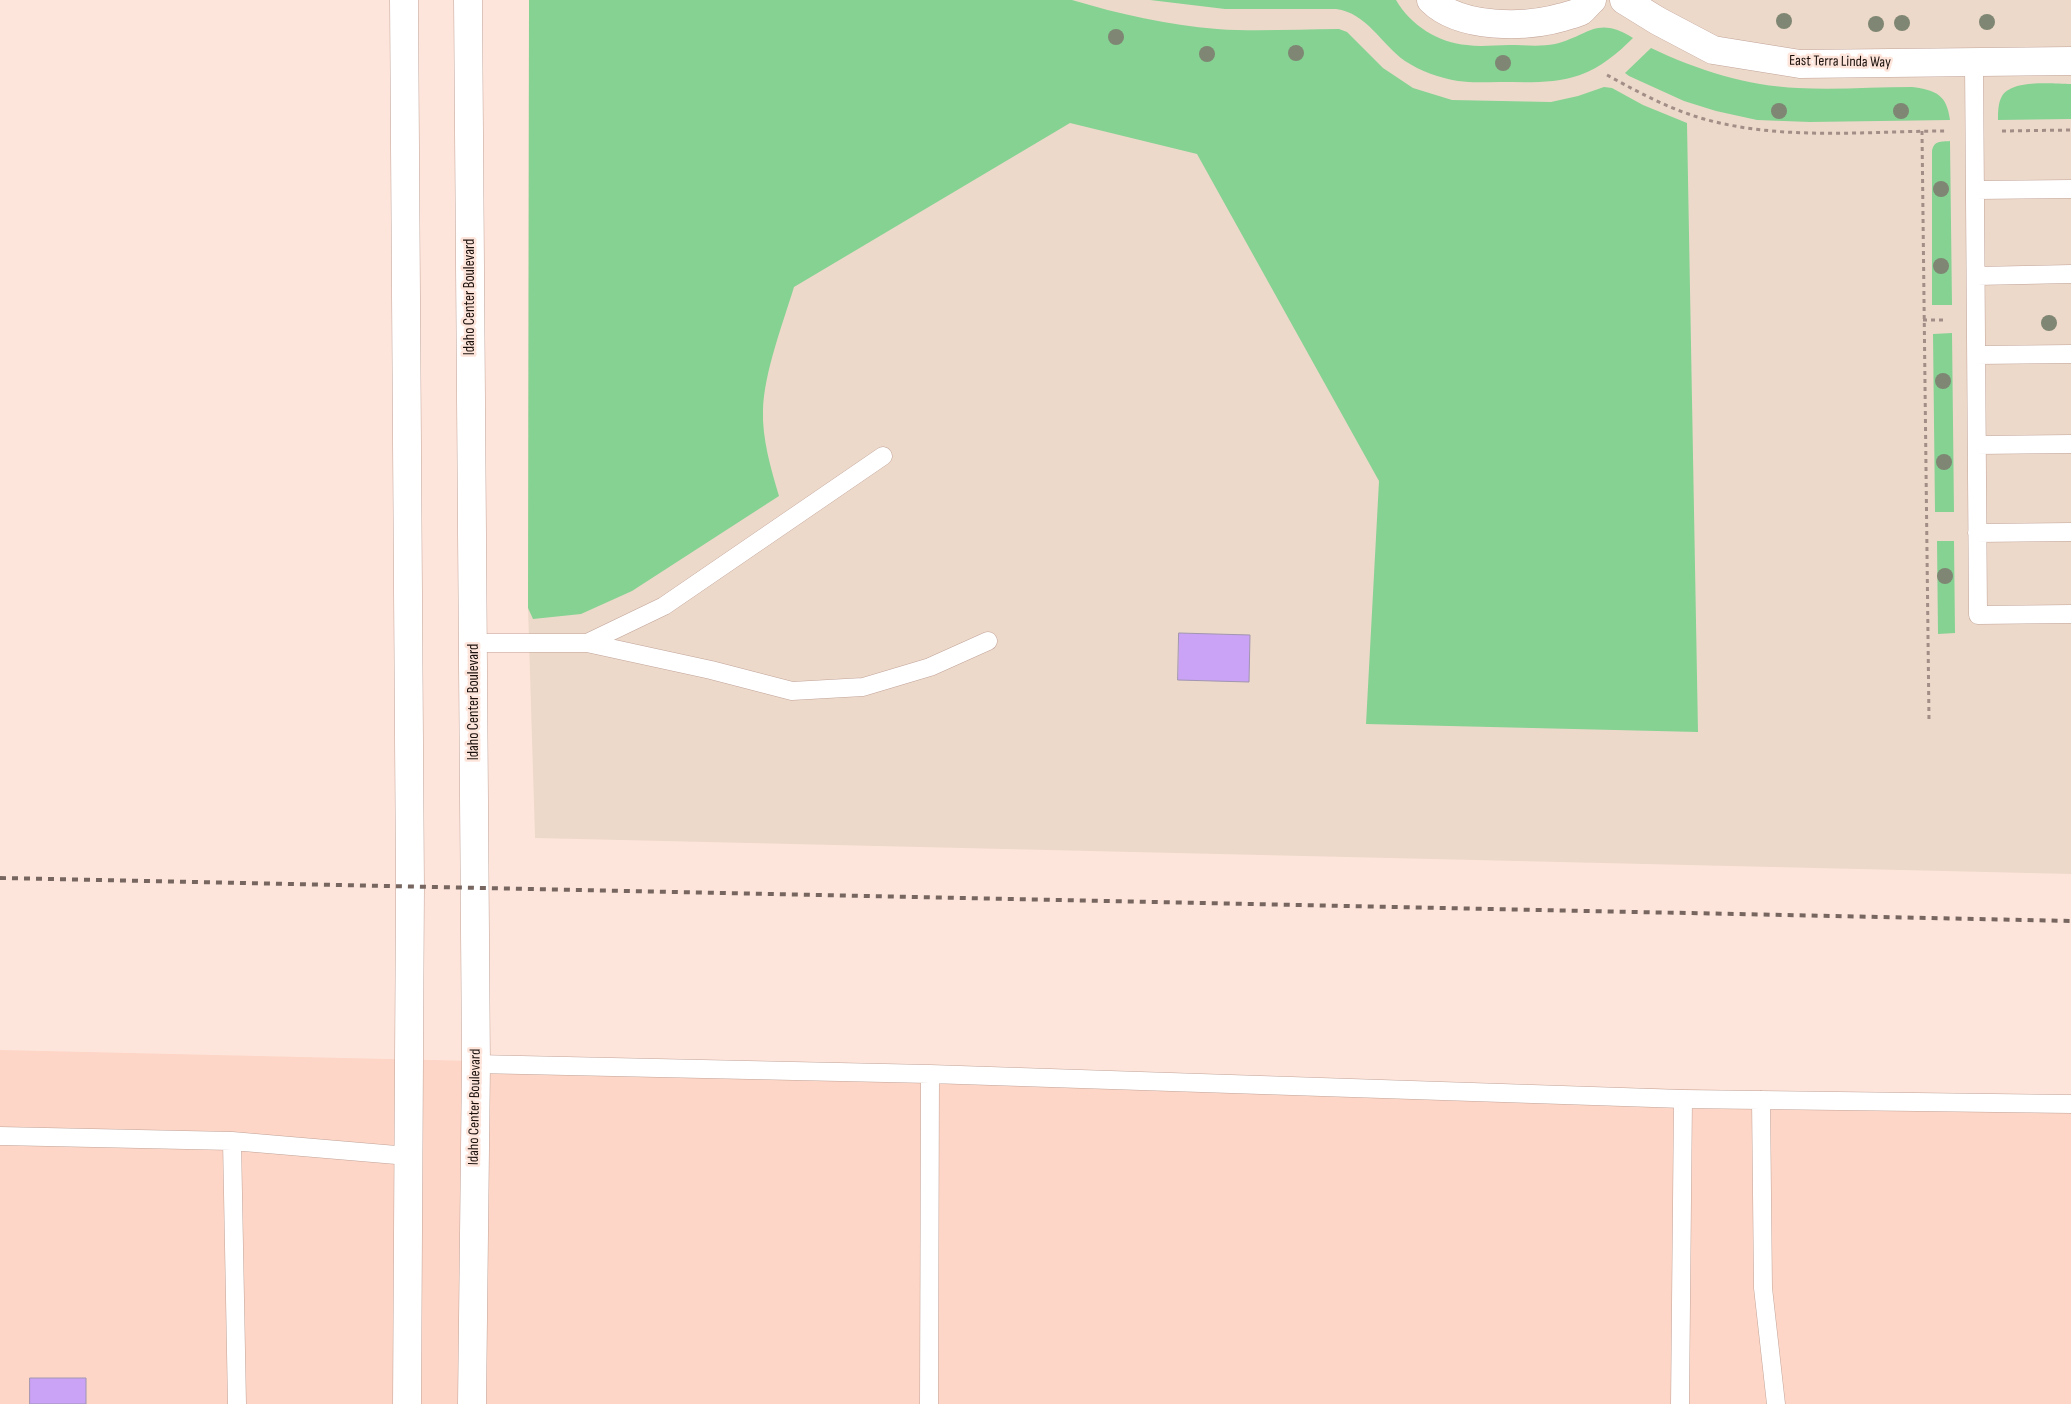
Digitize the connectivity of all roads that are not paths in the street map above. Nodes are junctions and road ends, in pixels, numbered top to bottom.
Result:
1 (404, 0) edge
2 (468, 0) edge
3 (1431, 0) edge
4 (1592, 0) edge
5 (1624, 0) edge
6 (2071, 61) edge
7 (1974, 62) junction
8 (2071, 189) edge
9 (1976, 190) junction
10 (2071, 274) edge
11 (1976, 276) junction
12 (2071, 354) edge
13 (1977, 355) junction
14 (2071, 444) edge
15 (1977, 445) junction
16 (883, 456) dead end
17 (2071, 532) edge
18 (1977, 533) junction
19 (2071, 614) edge
20 (988, 641) dead end
21 (473, 643) junction
22 (588, 643) junction
23 (476, 1064) junction
24 (930, 1074) junction
25 (1683, 1098) junction
26 (1761, 1100) junction
27 (2071, 1104) edge
28 (0, 1136) edge
29 (232, 1141) junction
30 (408, 1156) junction
31 (237, 1404) edge
32 (407, 1404) edge
33 (472, 1404) edge
34 (929, 1404) edge
35 (1680, 1404) edge
36 (1776, 1404) edge

1 - 30 main road
2 - 21 main road, Idaho Center Boulevard
3 - 4 main road
5 - 7 main road, East Terra Linda Way
6 - 7 main road, East Terra Linda Way
7 - 9 lane
8 - 9 lane
9 - 11 lane
10 - 11 lane
11 - 13 lane
12 - 13 lane
13 - 15 lane
14 - 15 lane
15 - 18 lane
16 - 22 lane
17 - 18 lane
18 - 19 lane
20 - 22 lane
21 - 22 lane
21 - 23 main road, Idaho Center Boulevard
23 - 24 lane
23 - 33 main road, Idaho Center Boulevard
24 - 25 lane
24 - 34 lane
25 - 26 lane
25 - 35 lane
26 - 27 lane
26 - 36 lane
28 - 29 lane
29 - 30 lane
29 - 31 lane
30 - 32 main road

